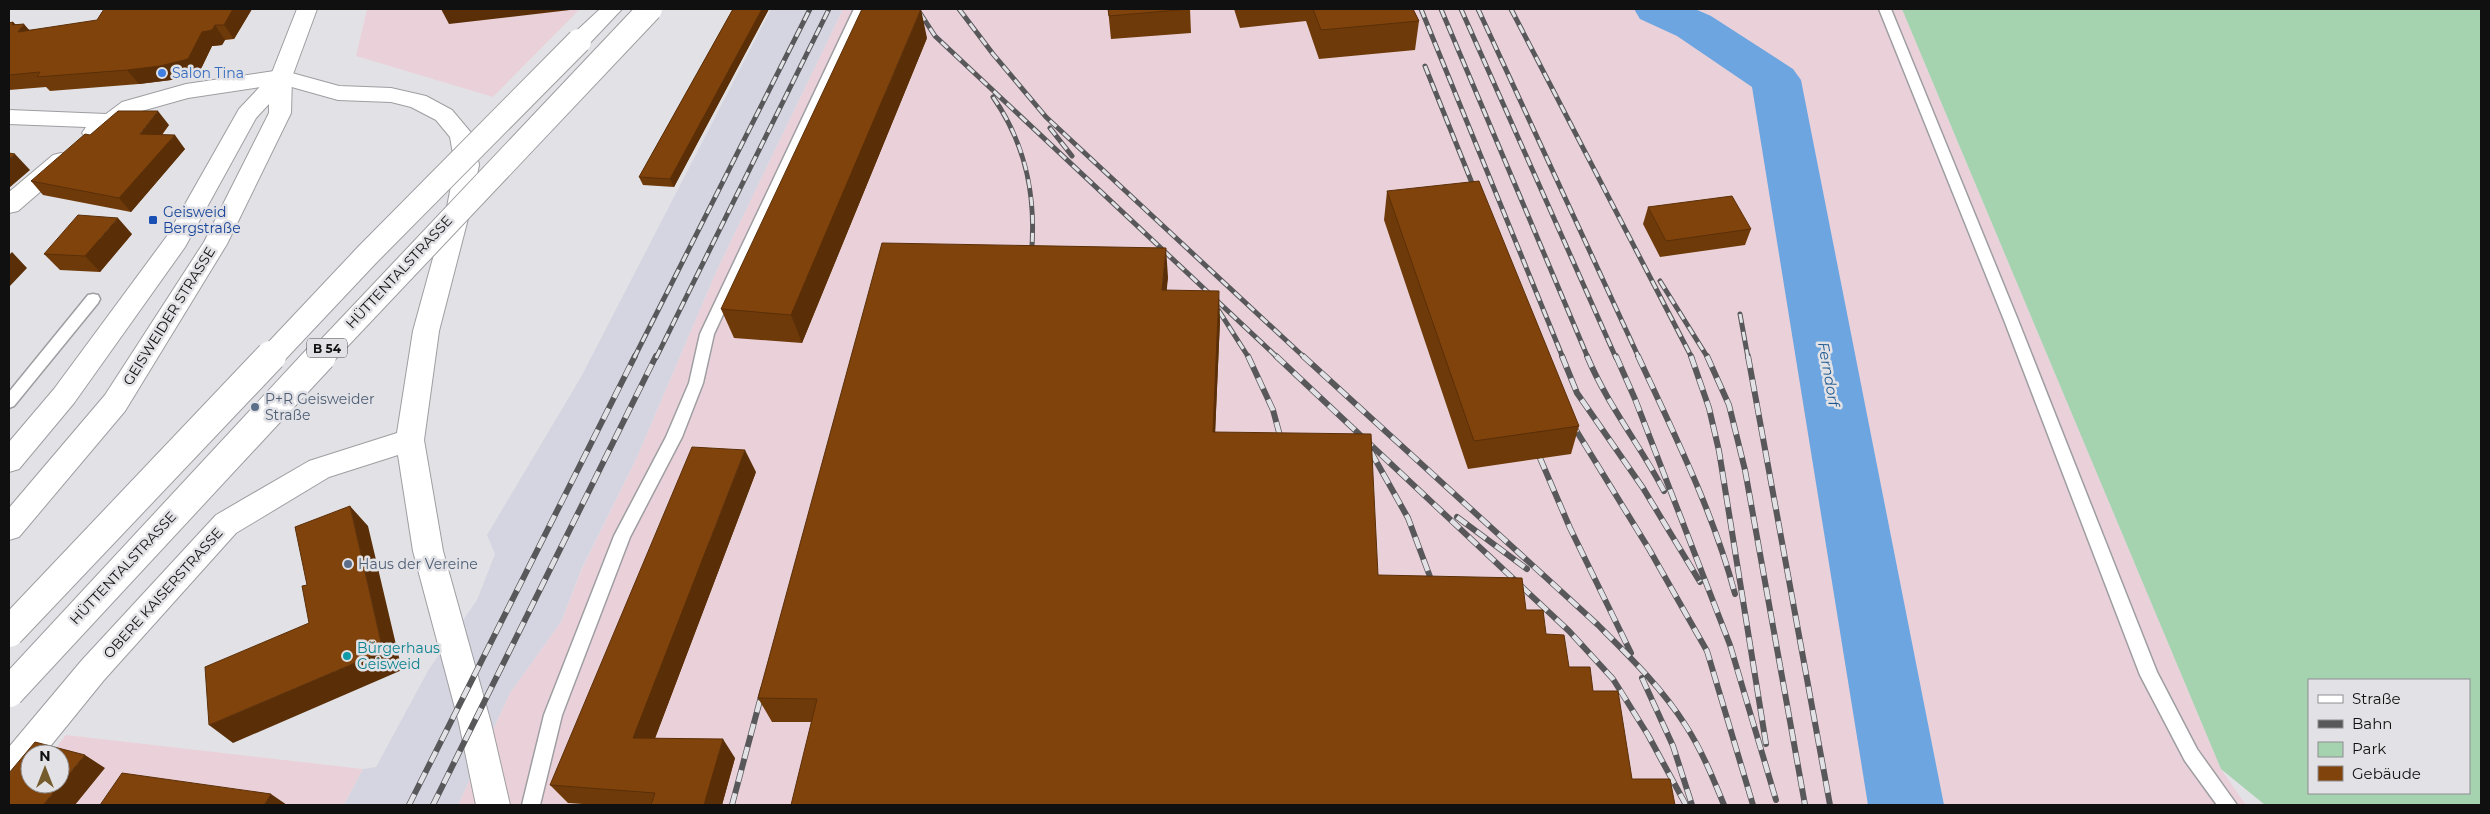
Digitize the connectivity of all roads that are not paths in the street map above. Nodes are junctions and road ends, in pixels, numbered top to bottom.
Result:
1 (307, 9) edge
2 (612, 9) edge
3 (650, 9) edge
4 (861, 9) edge
5 (1885, 9) edge
6 (281, 77) junction
7 (9, 116) edge
8 (108, 121) junction
9 (9, 205) edge
10 (93, 299) dead end
11 (9, 402) edge
12 (410, 440) junction
13 (9, 460) edge
14 (9, 528) edge
15 (9, 632) edge
16 (9, 692) edge
17 (9, 772) edge
18 (494, 805) edge
19 (531, 805) edge
20 (2228, 805) edge

1 - 6 main road, GEISWEIDER STRASSE
2 - 15 main road, B 54, bridge
3 - 16 main road, HÜTTENTALSTRASSE / B 54, bridge
4 - 19 lane
5 - 20 lane
6 - 8 main road
6 - 12 main road
6 - 13 main road, GEISWEIDER STRASSE
6 - 14 main road, GEISWEIDER STRASSE
7 - 8 main road
8 - 9 main road
10 - 11 lane
12 - 17 main road, OBERE KAISERSTRASSE
12 - 18 main road

